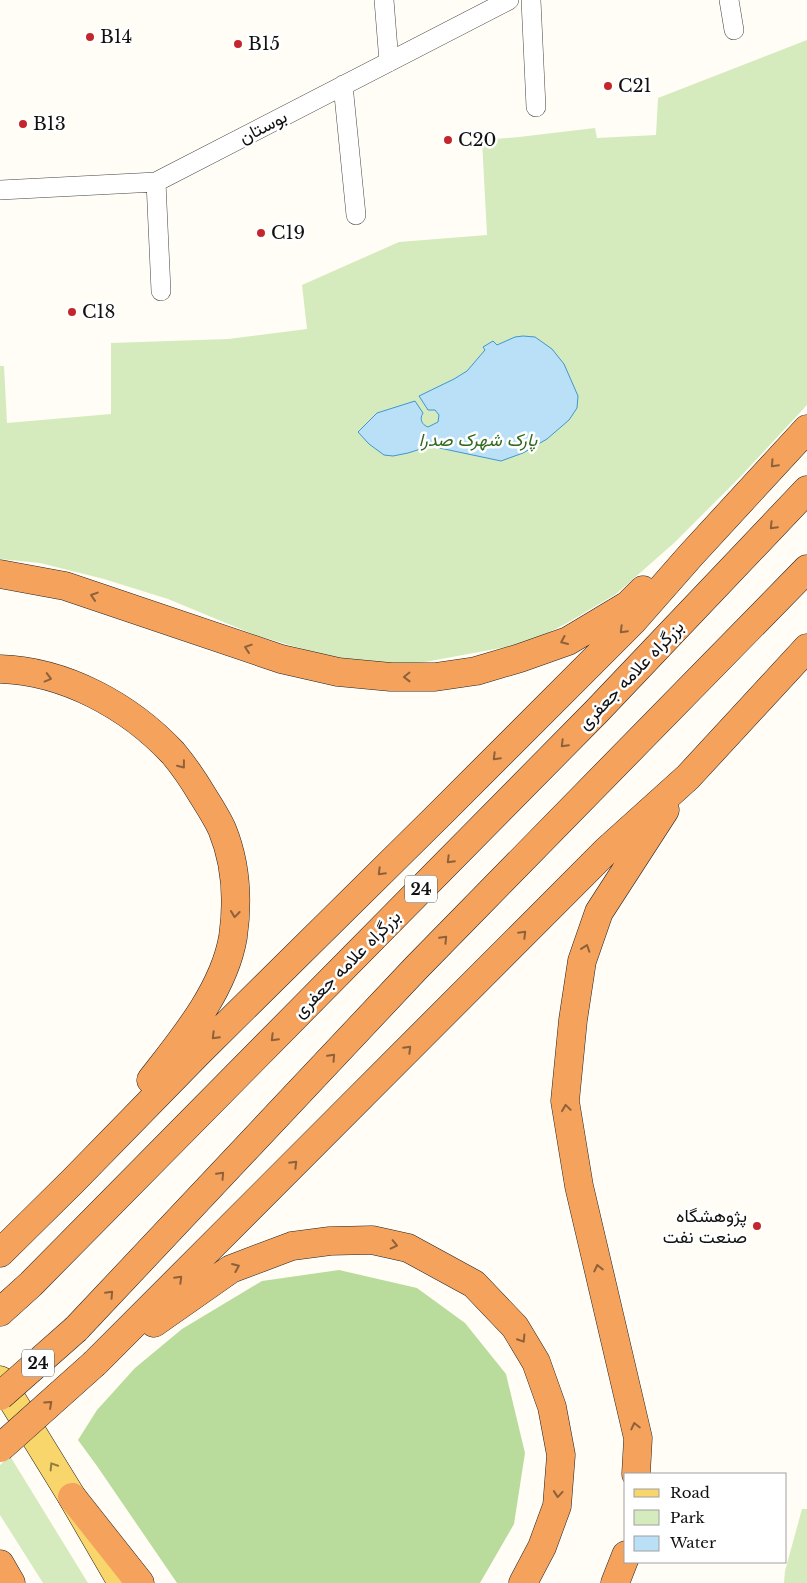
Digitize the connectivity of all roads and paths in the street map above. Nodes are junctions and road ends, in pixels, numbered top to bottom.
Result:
1 (384, 0) edge
2 (509, 0) edge
3 (531, 0) edge
4 (729, 0) edge
5 (734, 30) dead end
6 (389, 62) junction
7 (343, 85) junction
8 (536, 107) dead end
9 (156, 182) junction
10 (0, 190) edge
11 (356, 215) dead end
12 (161, 292) dead end
13 (807, 429) edge
14 (807, 490) edge
15 (690, 555) junction
16 (807, 569) edge
17 (0, 574) edge
18 (807, 648) edge
19 (0, 669) edge
20 (688, 777) junction
21 (74, 1181) junction
22 (2, 1251) edge
23 (0, 1312) edge
24 (95, 1363) junction
25 (0, 1380) edge
26 (0, 1396) edge
27 (0, 1448) edge
28 (636, 1473) edge
29 (72, 1497) junction
30 (624, 1560) edge
31 (0, 1564) edge
32 (11, 1583) edge
33 (122, 1583) edge
34 (140, 1583) edge
35 (523, 1583) edge
36 (615, 1583) edge

1 - 6 street
2 - 6 street, بوستان
3 - 8 street
4 - 5 street
6 - 7 street, بوستان
7 - 9 street, بوستان
7 - 11 street
9 - 10 street, بوستان
9 - 12 street
13 -> 15 highway
14 -> 23 highway, بزرگراه علامه جعفری / 24
15 -> 17 highway
15 -> 21 highway
26 -> 16 highway, 24, bridge
18 - 20 highway
19 -> 21 highway
24 -> 20 highway
28 -> 20 highway
21 - 22 highway
27 -> 24 highway, bridge
24 -> 35 highway
29 -> 25 main road
29 - 33 main road
29 - 34 highway
30 - 36 highway
31 - 32 highway

